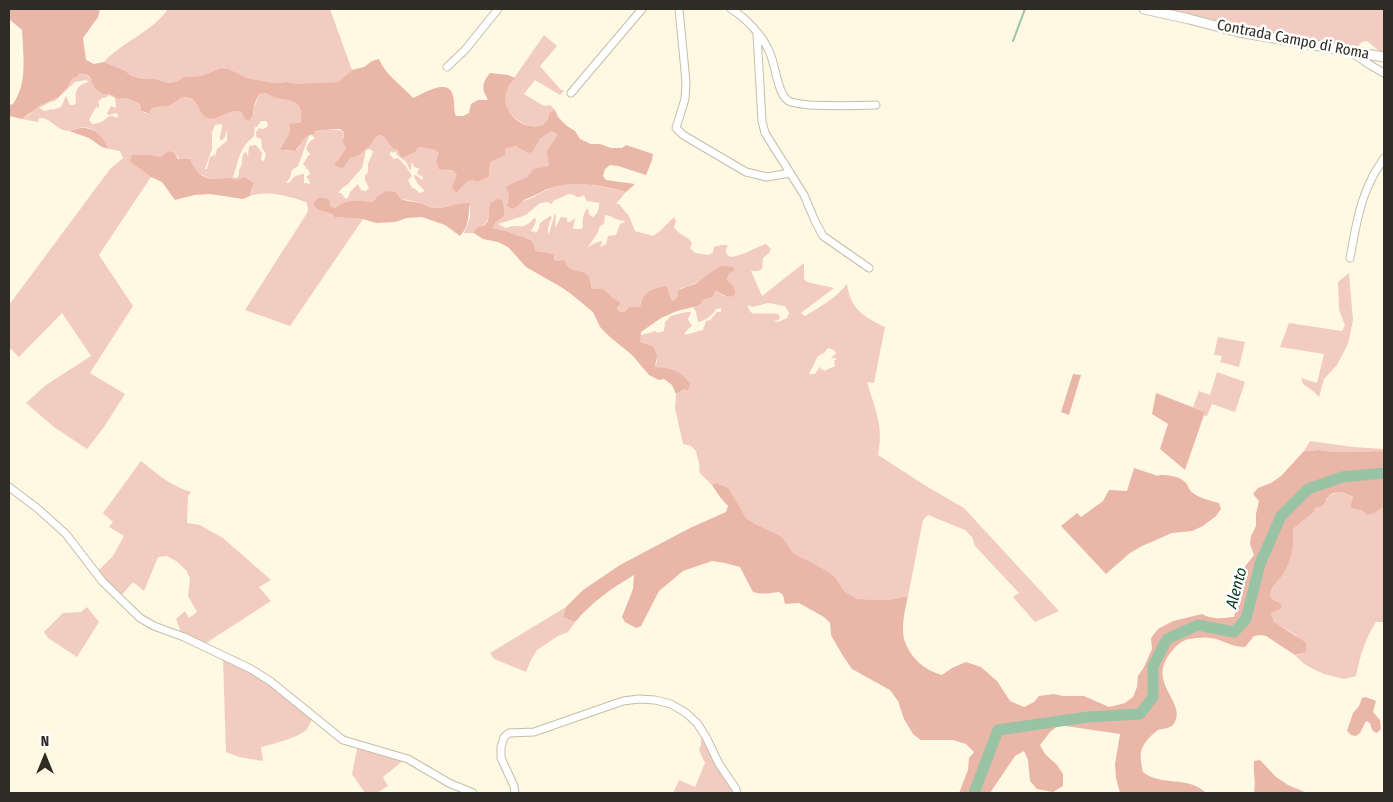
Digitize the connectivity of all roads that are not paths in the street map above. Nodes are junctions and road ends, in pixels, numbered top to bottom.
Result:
1 (498, 9) edge
2 (642, 9) edge
3 (680, 9) edge
4 (731, 9) edge
5 (1144, 9) edge
6 (757, 34) junction
7 (1350, 51) junction
8 (1384, 57) edge
9 (447, 67) dead end
10 (1384, 72) edge
11 (571, 93) dead end
12 (876, 105) dead end
13 (1384, 158) edge
14 (790, 173) junction
15 (1350, 258) dead end
16 (869, 268) dead end
17 (9, 487) edge
18 (473, 793) edge
19 (514, 793) edge
20 (737, 793) edge

1 - 9 street
2 - 11 street
3 - 14 street
4 - 6 street
5 - 7 street, Contrada Campo di Roma
6 - 12 street
6 - 14 street
7 - 8 street, Contrada Campo di Roma
7 - 10 street
13 - 15 street
14 - 16 street
17 - 18 street
19 - 20 street

